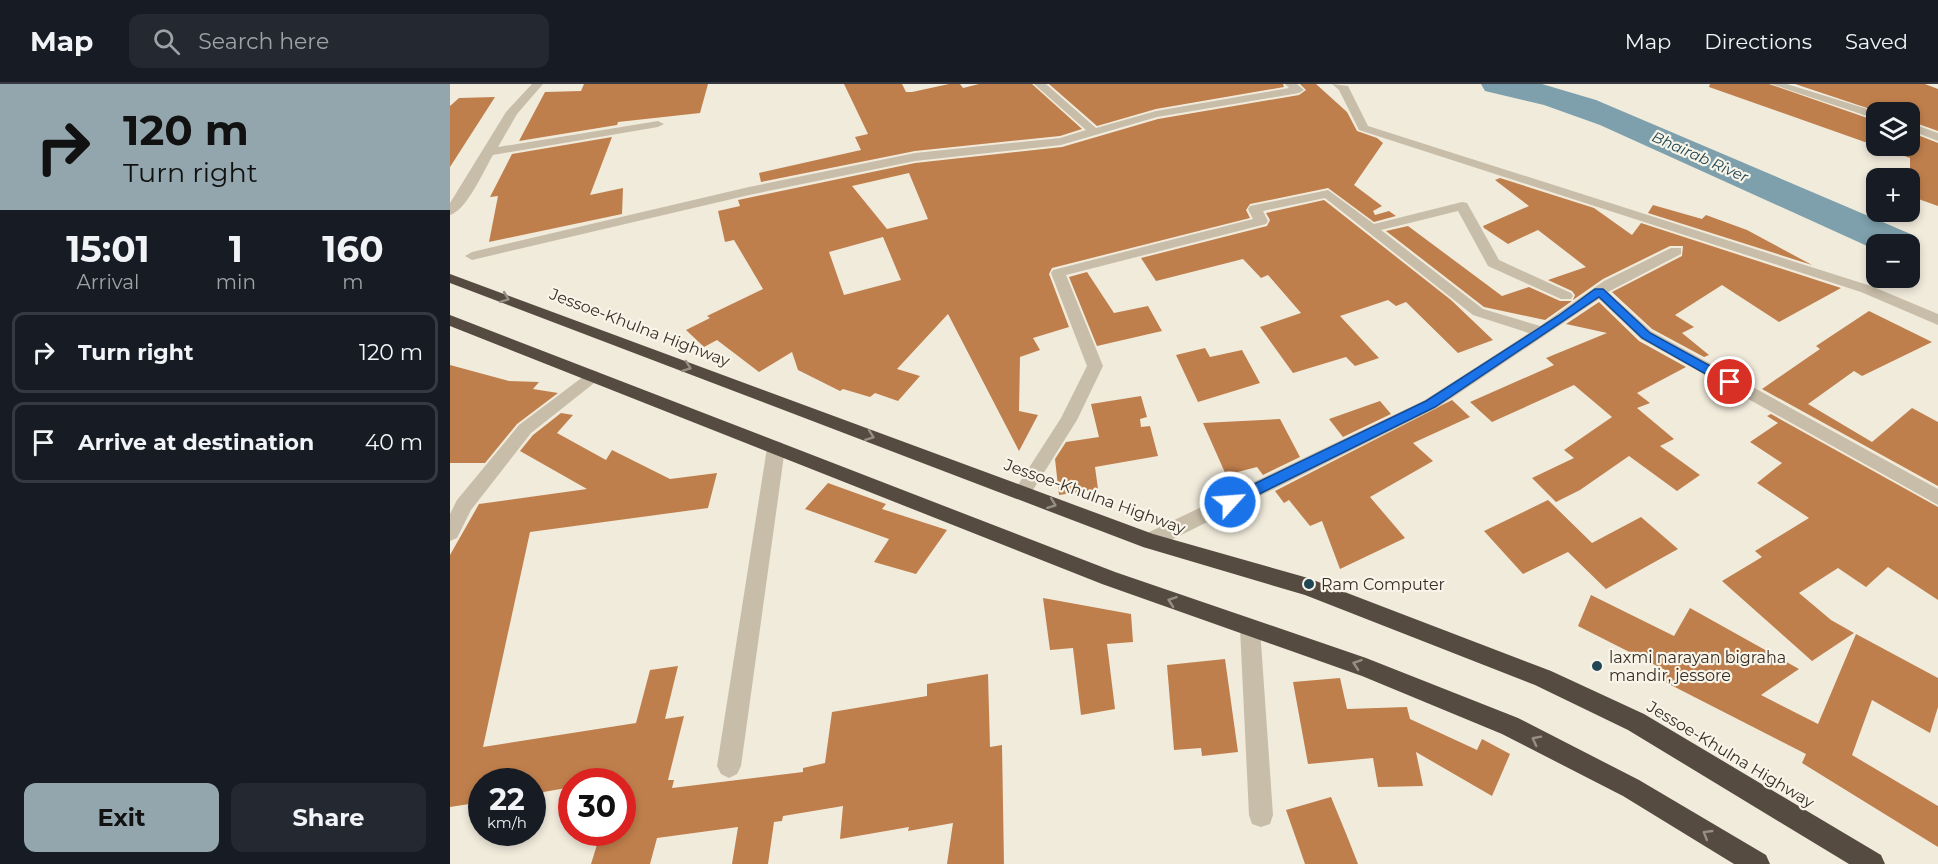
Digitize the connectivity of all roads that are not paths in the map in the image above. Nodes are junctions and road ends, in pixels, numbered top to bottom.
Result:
1 (538, 84) edge
2 (1039, 84) edge
3 (1290, 84) edge
4 (1337, 84) edge
5 (1776, 84) edge
6 (1866, 113) edge
7 (1938, 120) edge
8 (658, 124) dead end
9 (1090, 128) dead end
10 (1922, 130) joint
11 (1938, 136) edge
12 (488, 152) junction
13 (450, 211) edge
14 (1371, 230) junction
15 (1677, 251) dead end
16 (472, 256) dead end
17 (450, 278) edge
18 (1599, 291) junction
19 (1566, 296) dead end
20 (450, 320) edge
21 (1938, 320) edge
22 (1541, 332) junction
23 (592, 376) junction
24 (776, 448) junction
25 (1022, 493) junction
26 (1938, 498) edge
27 (450, 533) edge
28 (1150, 541) junction
29 (1250, 628) junction
30 (729, 766) dead end
31 (1261, 815) dead end
32 (1757, 864) edge
33 (1872, 864) edge

1 - 12 street
2 - 9 street
3 - 16 street
4 - 21 street
5 - 6 street
7 - 10 street
8 - 12 street
10 - 11 street
12 - 13 street
14 - 19 street
14 - 22 street
14 - 25 street
15 - 18 street
17 -> 25 highway, Jessoe-Khulna Highway
18 - 22 street
18 - 26 street
20 - 23 highway
22 - 28 street
23 - 24 highway
23 - 27 street
29 -> 24 highway
24 - 30 street
25 -> 28 highway, Jessoe-Khulna Highway
28 - 33 highway, Jessoe-Khulna Highway
29 - 31 street
32 -> 29 highway

